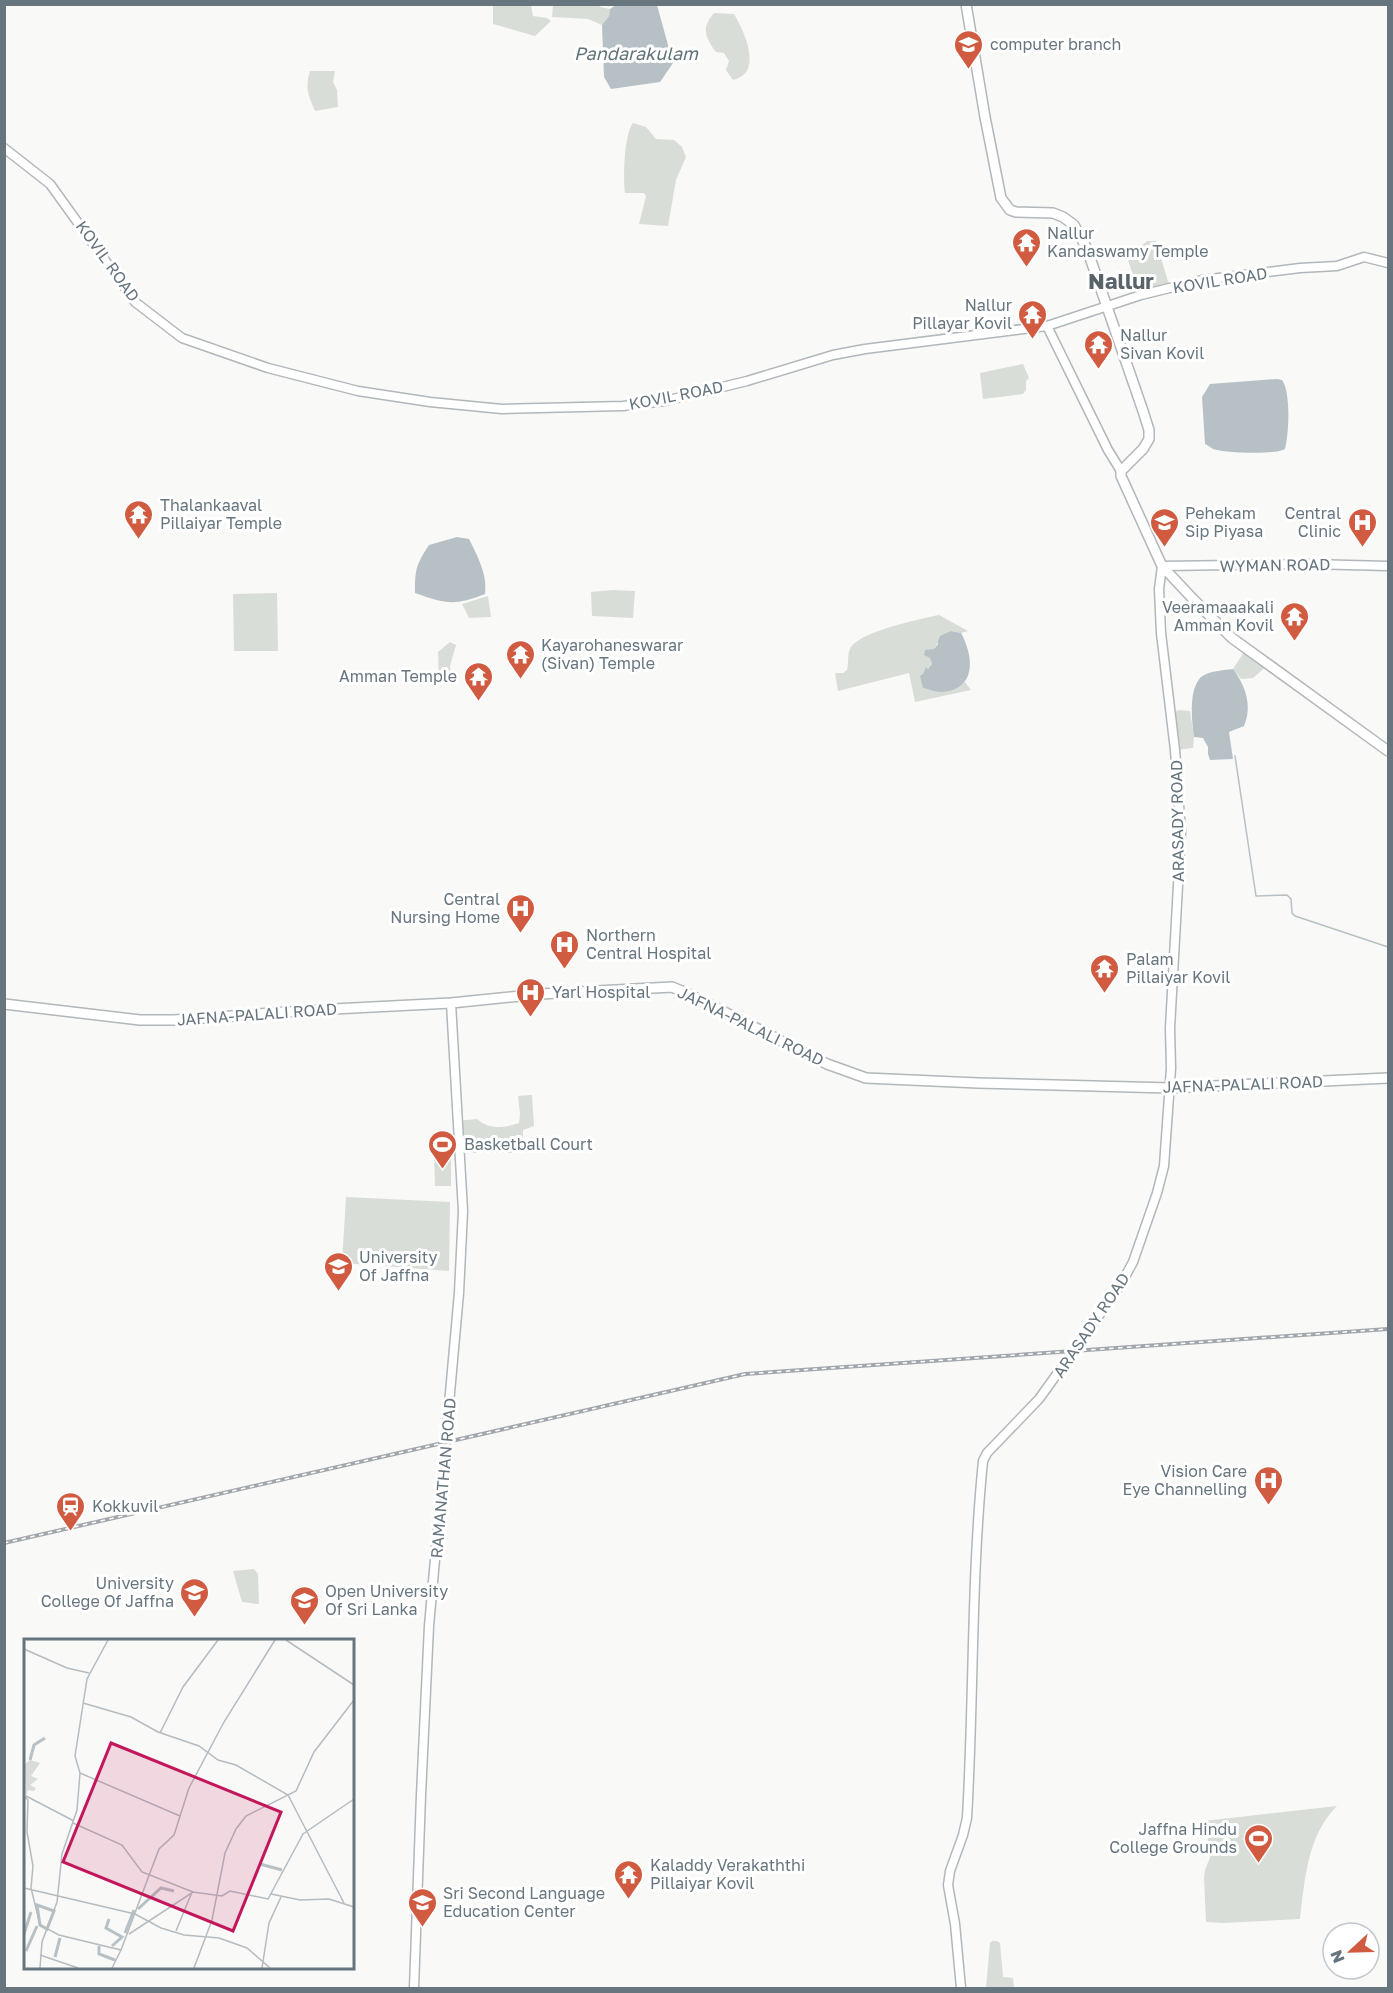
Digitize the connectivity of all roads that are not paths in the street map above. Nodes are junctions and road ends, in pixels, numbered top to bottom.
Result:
1 (966, 4) edge
2 (4, 148) edge
3 (1389, 262) edge
4 (1109, 307) junction
5 (1047, 326) junction
6 (1121, 471) junction
7 (1162, 566) junction
8 (1389, 566) edge
9 (1389, 751) edge
10 (451, 1003) junction
11 (4, 1004) edge
12 (1389, 1078) edge
13 (1170, 1088) junction
14 (414, 1989) edge
15 (961, 1989) edge

1 - 4 main road
2 - 5 main road, KOVIL ROAD
3 - 4 main road, KOVIL ROAD
4 - 5 main road, KOVIL ROAD
4 - 6 main road
5 - 6 main road
6 - 7 main road
7 - 8 main road, WYMAN ROAD
7 - 9 main road
7 - 13 main road, ARASADY ROAD
10 - 11 main road, JAFNA-PALALI ROAD
10 - 13 main road, JAFNA-PALALI ROAD
10 - 14 main road, RAMANATHAN ROAD
12 - 13 main road, JAFNA-PALALI ROAD
13 - 15 main road, ARASADY ROAD

